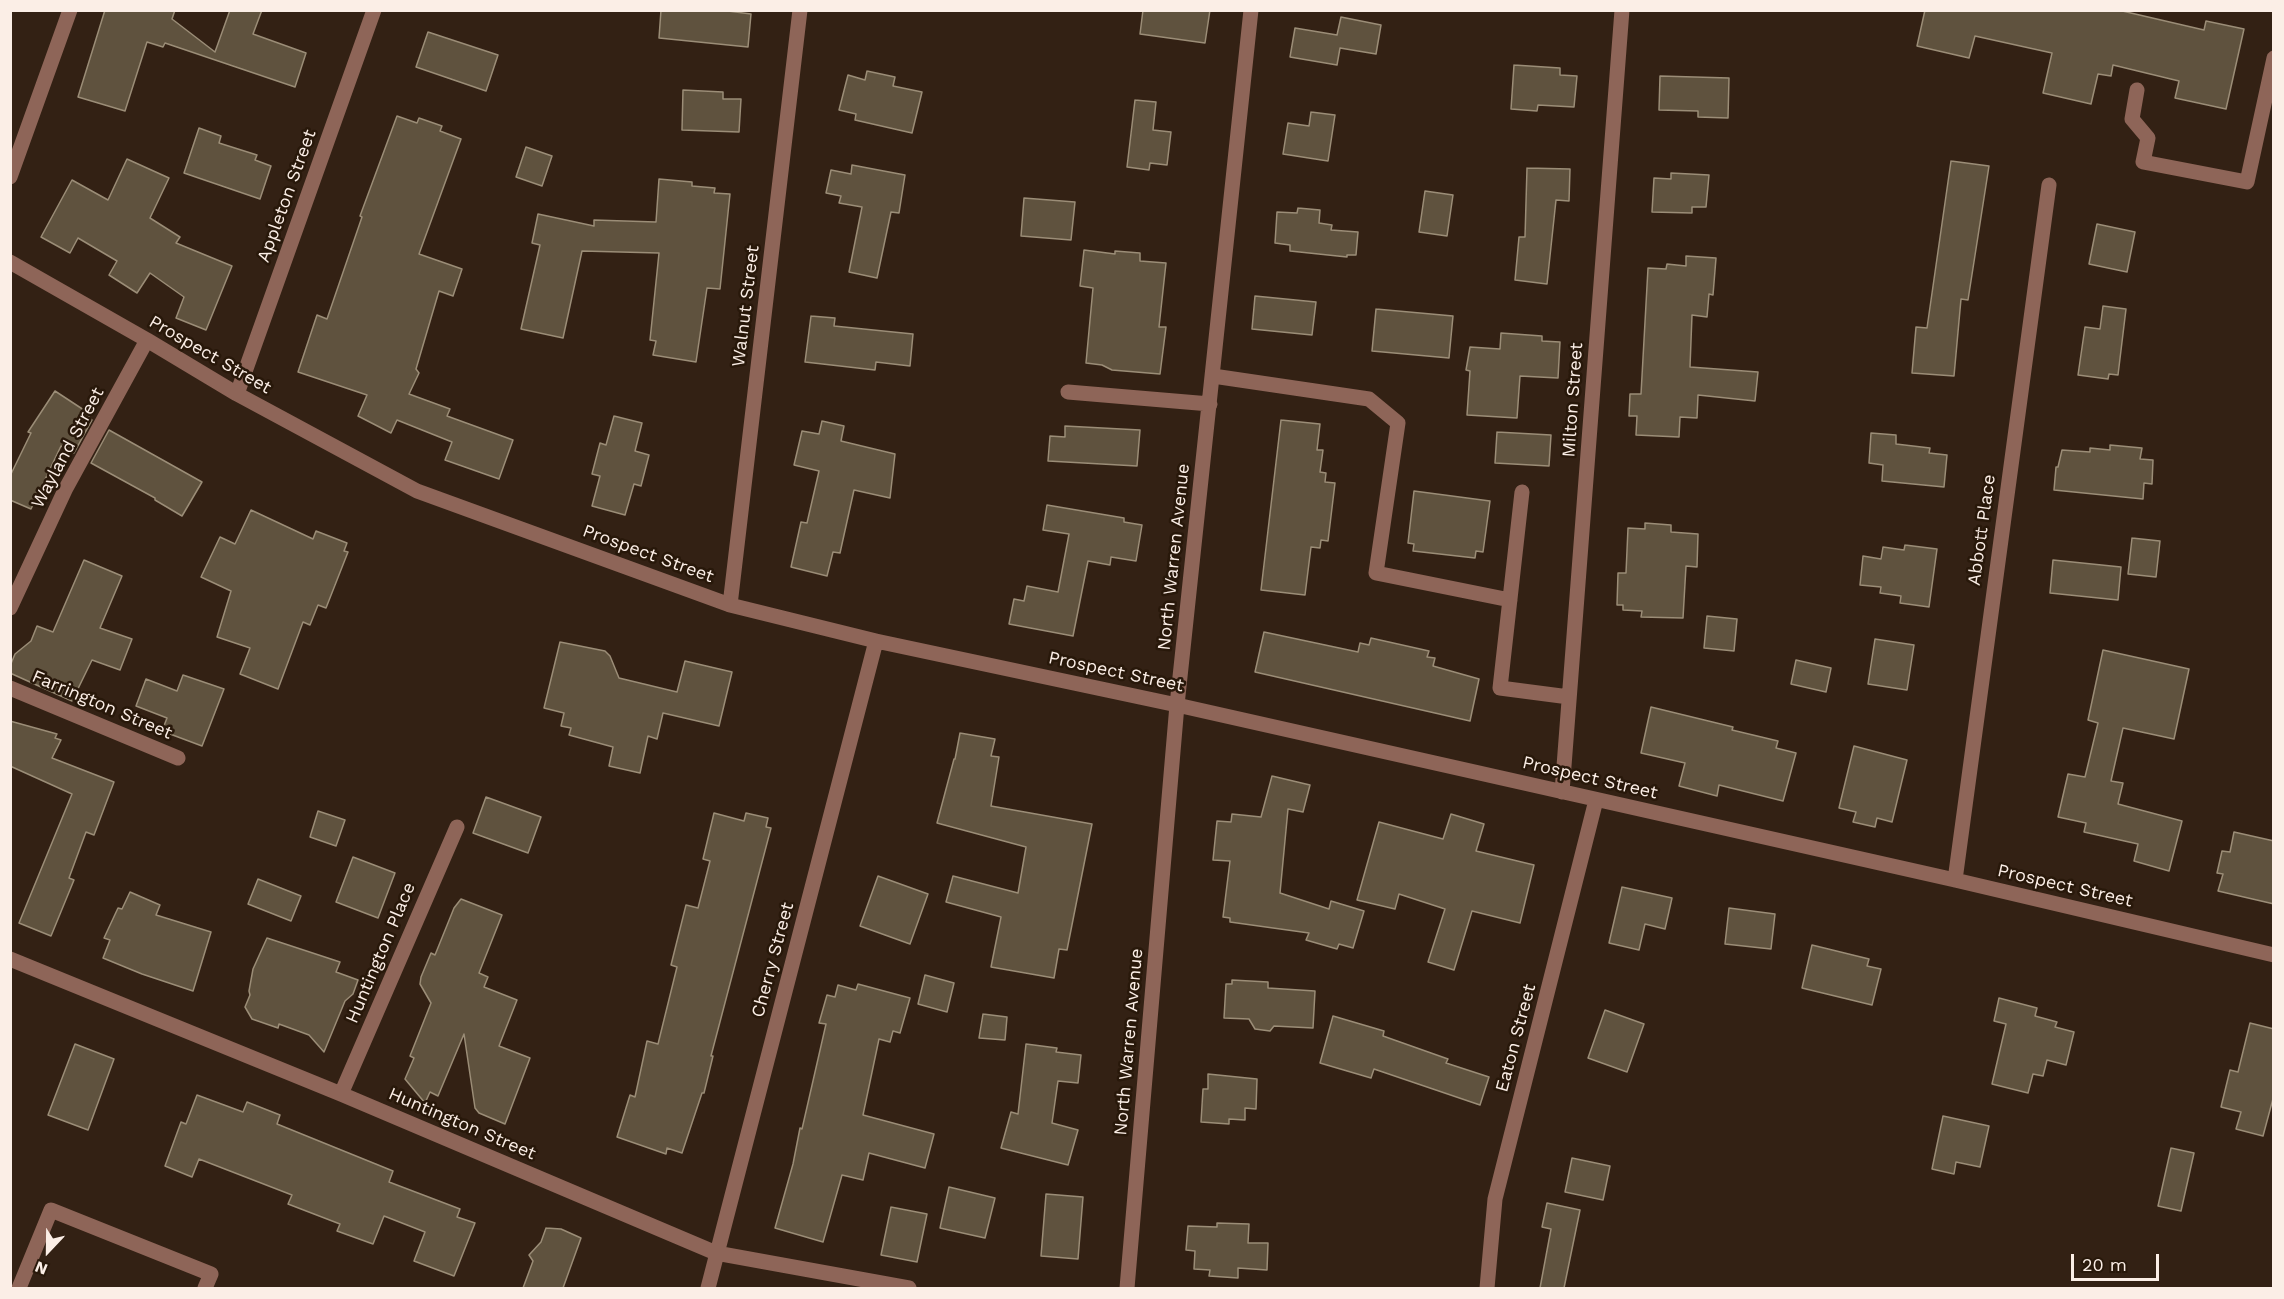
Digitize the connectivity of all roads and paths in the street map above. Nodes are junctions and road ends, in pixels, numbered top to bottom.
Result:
1 (70, 10) edge
2 (374, 10) edge
3 (800, 10) edge
4 (1251, 10) edge
5 (1622, 10) edge
6 (2274, 58) edge
7 (2137, 90) dead end
8 (10, 177) edge
9 (2049, 185) dead end
10 (10, 262) edge
11 (147, 340) junction
12 (1213, 376) junction
13 (1068, 392) dead end
14 (237, 394) junction
15 (1210, 404) junction
16 (1522, 492) dead end
17 (1510, 600) junction
18 (730, 605) junction
19 (10, 608) edge
20 (876, 641) junction
21 (10, 688) edge
22 (1569, 697) junction
23 (1177, 705) junction
24 (178, 758) dead end
25 (1562, 792) junction
26 (1596, 800) junction
27 (457, 827) dead end
28 (1954, 880) junction
29 (2274, 955) edge
30 (10, 959) edge
31 (341, 1094) junction
32 (716, 1253) junction
33 (19, 1288) edge
34 (205, 1288) edge
35 (708, 1288) edge
36 (909, 1288) edge
37 (1127, 1288) edge
38 (1487, 1288) edge

1 - 8 street
2 - 14 street, Appleton Street
3 - 18 street, Walnut Street
4 - 12 street, North Warren Avenue
5 - 22 street, Milton Street
6 - 7 street
9 - 28 street, Abbott Place
10 - 11 street, Prospect Street
11 - 14 street, Prospect Street
11 - 19 street, Wayland Street
12 - 15 street, North Warren Avenue
12 - 17 street
13 - 15 street
14 - 18 street, Prospect Street
15 - 23 street, North Warren Avenue
16 - 17 street
17 - 22 street
18 - 20 street, Prospect Street
20 - 23 street, Prospect Street
20 - 32 street, Cherry Street
21 - 24 street, Farrington Street
22 - 25 street, Milton Street
23 - 25 street, Prospect Street
23 - 37 street, North Warren Avenue
25 - 26 street, Prospect Street
26 - 28 street, Prospect Street
26 - 38 street, Eaton Street
27 - 31 street, Huntington Place
28 - 29 street, Prospect Street
30 - 31 street, Huntington Street
31 - 32 street, Huntington Street
32 - 35 street, Cherry Street
32 - 36 street, Huntington Street
33 - 34 street

